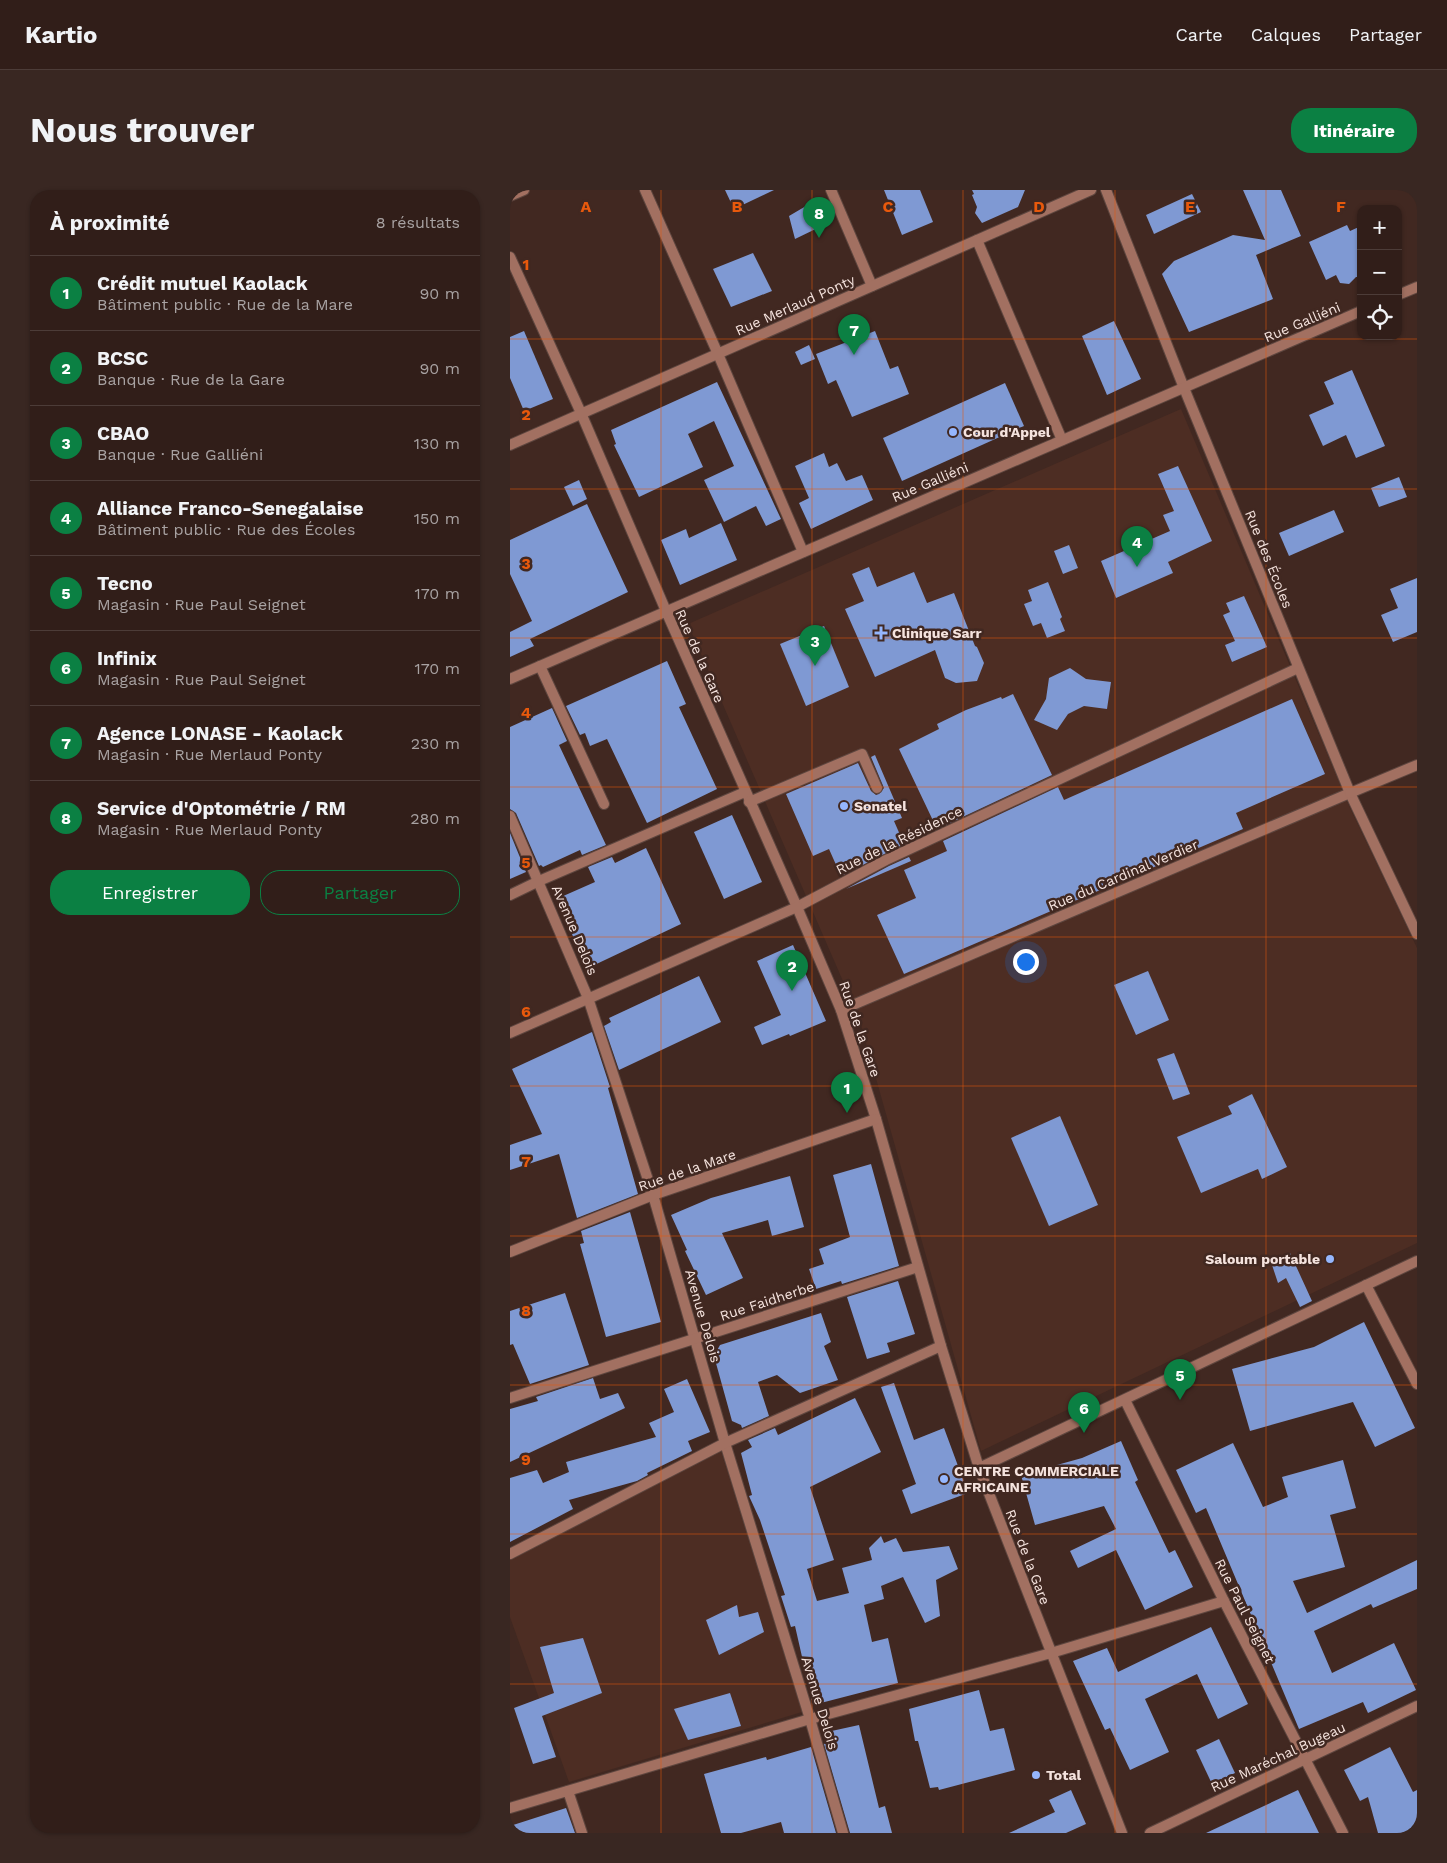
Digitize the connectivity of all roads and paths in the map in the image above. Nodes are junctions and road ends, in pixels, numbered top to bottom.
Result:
1 (524, 190) edge
2 (645, 190) edge
3 (831, 190) edge
4 (1091, 190) edge
5 (1106, 190) edge
6 (510, 196) edge
7 (977, 240) junction
8 (510, 257) edge
9 (872, 286) junction
10 (1417, 287) edge
11 (1402, 293) edge
12 (1357, 313) edge
13 (718, 354) junction
14 (1184, 388) junction
15 (582, 413) junction
16 (1062, 440) junction
17 (510, 445) edge
18 (803, 552) junction
19 (666, 611) junction
20 (540, 666) junction
21 (1298, 668) junction
22 (510, 679) edge
23 (1417, 765) edge
24 (877, 788) dead end
25 (1350, 793) junction
26 (747, 797) junction
27 (604, 804) dead end
28 (510, 816) edge
29 (539, 881) junction
30 (510, 895) edge
31 (796, 906) junction
32 (1417, 934) edge
33 (588, 998) junction
34 (841, 1010) junction
35 (510, 1033) edge
36 (876, 1119) junction
37 (653, 1195) junction
38 (510, 1252) edge
39 (1417, 1261) edge
40 (918, 1268) junction
41 (1366, 1285) junction
42 (696, 1338) junction
43 (941, 1346) junction
44 (1417, 1384) edge
45 (510, 1398) edge
46 (1125, 1400) junction
47 (725, 1443) junction
48 (979, 1468) junction
49 (510, 1554) edge
50 (1224, 1601) junction
51 (1051, 1653) junction
52 (1417, 1706) edge
53 (810, 1719) junction
54 (1306, 1760) junction
55 (568, 1791) junction
56 (510, 1808) edge
57 (582, 1833) edge
58 (843, 1833) edge
59 (1122, 1833) edge
60 (1150, 1833) edge
61 (1343, 1833) edge

1 - 6 street
2 - 13 street
3 - 9 street
4 - 7 street, Rue Merlaud Ponty
5 - 14 street, Rue des Écoles
7 - 9 street, Rue Merlaud Ponty
7 - 16 street
8 - 15 street, Rue de la Gare
9 - 13 street, Rue Merlaud Ponty
10 - 11 street
12 - 14 street, Rue Galliéni
13 - 15 street, Rue Merlaud Ponty
13 - 18 street
14 - 16 street, Rue Galliéni
14 - 21 street, Rue des Écoles
15 - 17 street, Rue Merlaud Ponty
15 - 19 street, Rue de la Gare
16 - 18 street, Rue Galliéni
18 - 19 street, Rue Galliéni
19 - 20 street, Rue Galliéni
19 - 26 street, Rue de la Gare
20 - 22 street, Rue Galliéni
20 - 27 street
21 - 25 street, Rue des Écoles
21 - 31 street, Rue de la Résidence
23 - 25 street, Rue du Cardinal Verdier
24 - 26 street
25 - 32 street, Rue des Écoles
25 - 34 street, Rue du Cardinal Verdier
26 - 29 street
26 - 31 street, Rue de la Gare
28 - 29 street, Avenue Delois
29 - 30 street
29 - 33 street, Avenue Delois
31 - 33 street, Rue de la Résidence
31 - 34 street, Rue de la Gare
33 - 35 street, Rue de la Résidence
33 - 37 street, Avenue Delois
34 - 36 street, Rue de la Gare
36 - 37 street, Rue de la Mare
36 - 40 street, Rue de la Gare
37 - 38 street, Rue de la Mare
37 - 42 street, Avenue Delois
39 - 41 street
40 - 42 street, Rue Faidherbe
40 - 43 street, Rue de la Gare
41 - 44 street
41 - 46 street
42 - 45 street, Rue Faidherbe
42 - 47 street, Avenue Delois
43 - 47 street
43 - 48 street, Rue de la Gare
46 - 48 street
46 - 50 street, Rue Paul Seignet
47 - 49 street
47 - 53 street, Avenue Delois
48 - 51 street, Rue de la Gare
50 - 51 street
50 - 54 street, Rue Paul Seignet
51 - 53 street
51 - 59 street, Rue de la Gare
52 - 54 street, Rue Maréchal Bugeau
53 - 55 street
53 - 58 street, Avenue Delois
54 - 60 street, Rue Maréchal Bugeau
54 - 61 street, Rue Paul Seignet
55 - 56 street
55 - 57 street

